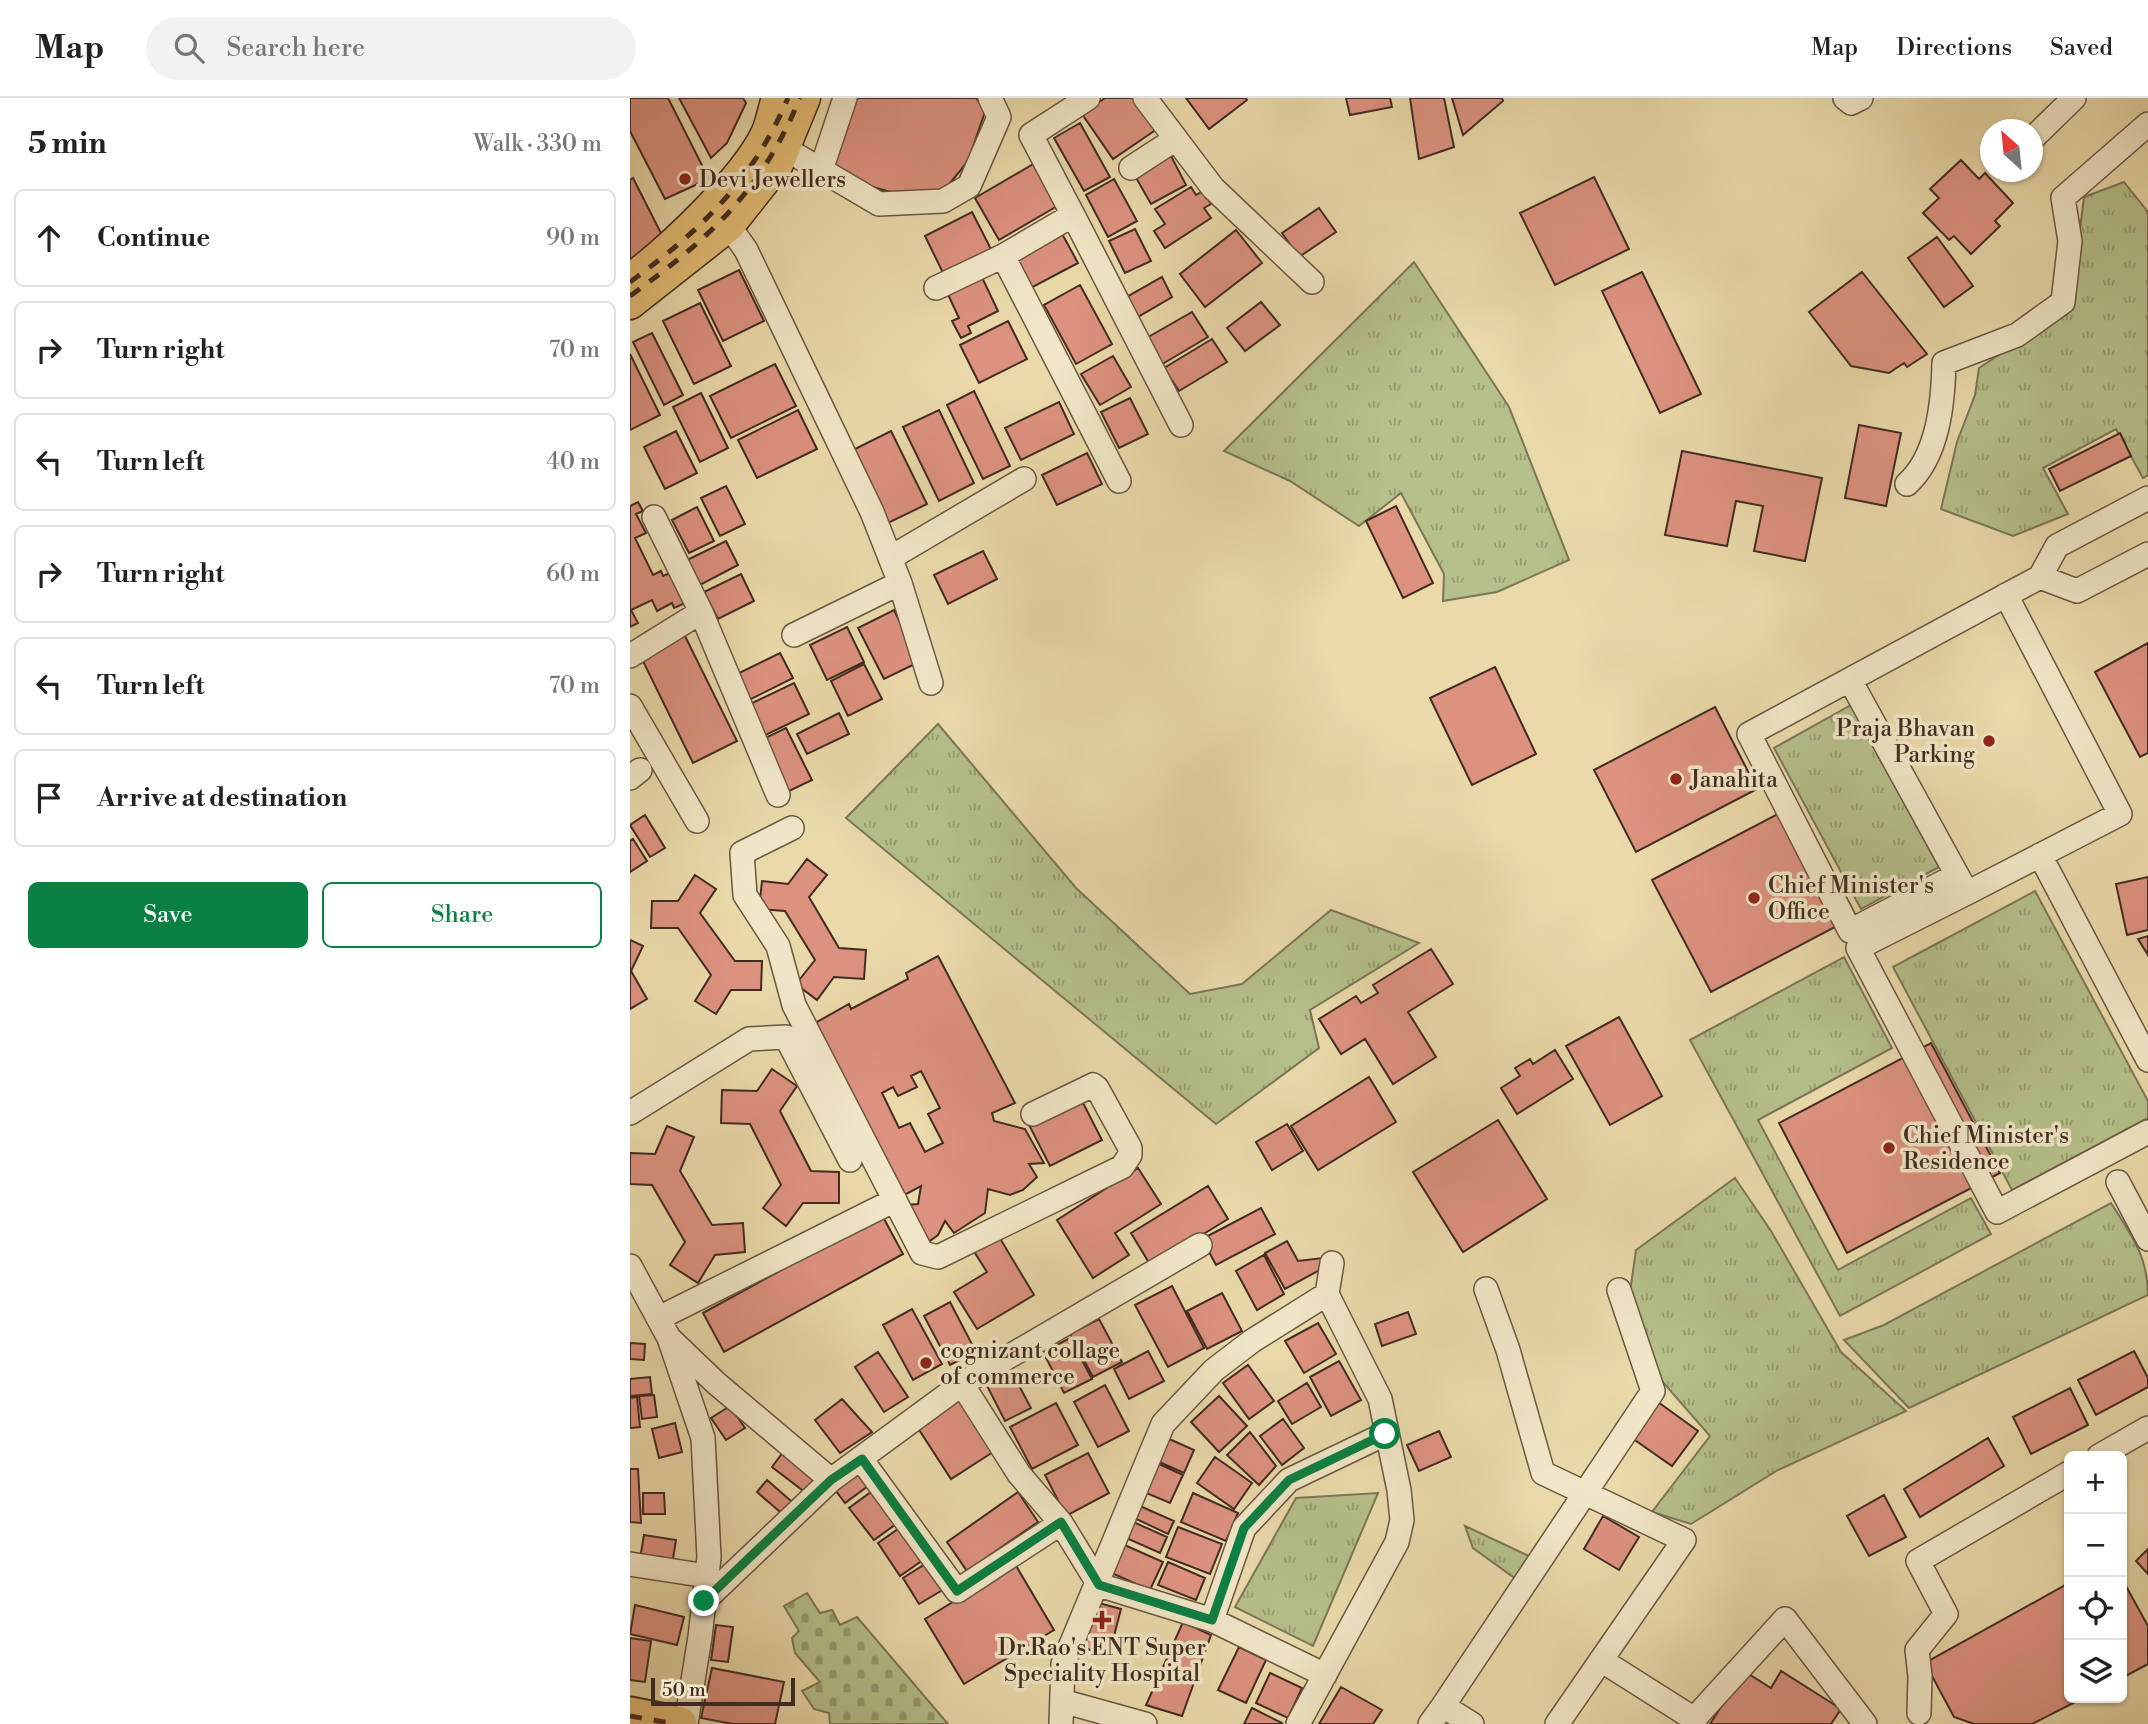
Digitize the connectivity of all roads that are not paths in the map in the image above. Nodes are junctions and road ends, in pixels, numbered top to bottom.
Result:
1 (776, 98) edge
2 (805, 98) edge
3 (845, 98) edge
4 (990, 98) edge
5 (1145, 98) edge
6 (1845, 98) edge
7 (1861, 98) edge
8 (2074, 98) edge
9 (1082, 100) edge
10 (2148, 124) edge
11 (2043, 128) edge
12 (1174, 140) junction
13 (784, 148) junction
14 (1131, 168) dead end
15 (821, 170) junction
16 (1073, 215) junction
17 (729, 226) junction
18 (1003, 256) junction
19 (631, 282) edge
20 (1312, 282) dead end
21 (936, 288) dead end
22 (1181, 425) dead end
23 (1024, 479) dead end
24 (1119, 481) dead end
25 (1907, 484) dead end
26 (2148, 498) edge
27 (653, 517) dead end
28 (2148, 554) edge
29 (890, 558) junction
30 (2040, 577) junction
31 (900, 583) junction
32 (2006, 595) junction
33 (701, 612) junction
34 (794, 635) dead end
35 (630, 656) edge
36 (1850, 680) junction
37 (931, 683) dead end
38 (630, 706) edge
39 (778, 795) dead end
40 (697, 821) dead end
41 (793, 828) dead end
42 (2040, 855) junction
43 (1962, 884) junction
44 (2148, 1060) edge
45 (630, 1112) edge
46 (1033, 1114) dead end
47 (2148, 1132) edge
48 (850, 1160) dead end
49 (2118, 1182) dead end
50 (895, 1200) junction
51 (2148, 1239) edge
52 (1200, 1245) dead end
53 (1332, 1263) dead end
54 (630, 1265) edge
55 (1486, 1289) dead end
56 (1619, 1290) dead end
57 (1327, 1294) junction
58 (664, 1328) junction
59 (962, 1384) junction
60 (2148, 1428) edge
61 (1385, 1434) junction
62 (2108, 1451) edge
63 (862, 1459) junction
64 (2064, 1476) edge
65 (831, 1480) junction
66 (1587, 1493) junction
67 (1061, 1522) junction
68 (630, 1564) edge
69 (707, 1576) junction
70 (1099, 1585) junction
71 (704, 1601) junction
72 (1212, 1620) junction
73 (1601, 1660) junction
74 (1325, 1675) junction
75 (1061, 1712) edge
76 (1919, 1713) dead end
77 (630, 1714) edge
78 (1437, 1715) edge
79 (1695, 1722) edge
80 (680, 1724) edge
81 (686, 1724) edge
82 (1145, 1724) edge
83 (1298, 1724) edge
84 (1472, 1724) edge
85 (1557, 1724) edge
86 (1865, 1724) edge

1 - 19 main road
2 - 13 main road
3 - 15 street
4 - 15 street
5 - 12 street
6 - 7 street
8 - 11 street
9 - 16 street
10 - 25 street
12 - 14 street
12 - 20 street
13 - 15 street
13 - 17 main road
16 - 18 street
16 - 22 street
17 - 19 main road
17 - 29 street
18 - 21 street
18 - 24 street
23 - 29 street
26 - 30 street
27 - 33 street
28 - 30 street
29 - 31 street
30 - 32 street
31 - 34 street
31 - 37 street
32 - 36 street
32 - 42 street
33 - 35 street
33 - 39 street
36 - 43 street
36 - 43 street
38 - 40 street
41 - 50 street
42 - 43 street
42 - 44 street
43 - 47 street
45 - 48 street
46 - 50 street
49 - 51 street
50 - 58 street
52 - 59 street
53 - 57 street
54 - 58 street
55 - 66 street
56 - 66 street
57 - 61 street
57 - 70 street
58 - 65 street
58 - 69 street
59 - 63 street
59 - 67 street
60 - 62 street
61 - 72 street
61 - 74 street
63 - 65 street
63 - 67 street
64 - 76 street
65 - 71 street
66 - 73 street
66 - 78 street
67 - 70 street
68 - 69 street
69 - 71 street
70 - 72 street
70 - 75 street
71 - 81 street
72 - 74 street
73 - 79 street
73 - 85 street
74 - 83 street
75 - 82 street
77 - 80 highway
78 - 84 street
79 - 86 street

